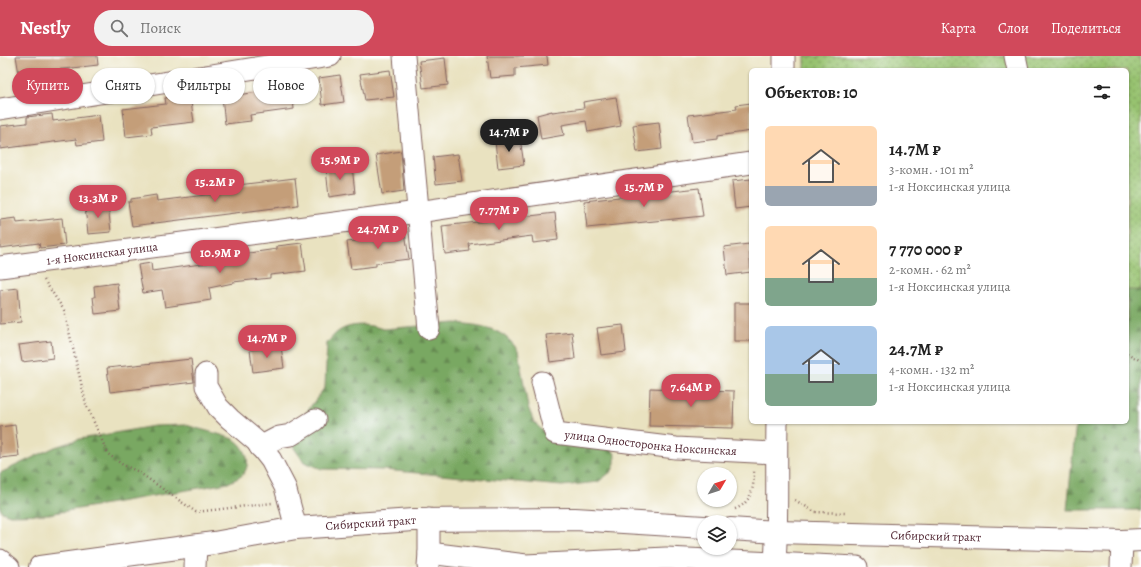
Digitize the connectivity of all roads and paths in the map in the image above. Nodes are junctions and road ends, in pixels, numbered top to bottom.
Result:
1 (330, 56) edge
2 (404, 56) edge
3 (784, 56) edge
4 (1016, 56) edge
5 (784, 68) edge
6 (1018, 68) edge
7 (0, 109) edge
8 (749, 163) edge
9 (418, 212) junction
10 (33, 263) junction
11 (0, 267) edge
12 (429, 330) dead end
13 (1129, 354) edge
14 (1141, 361) edge
15 (206, 374) dead end
16 (542, 382) dead end
17 (315, 420) dead end
18 (777, 424) edge
19 (260, 447) junction
20 (755, 452) junction
21 (776, 453) junction
22 (289, 501) junction
23 (735, 515) edge
24 (429, 520) junction
25 (737, 520) edge
26 (697, 527) edge
27 (296, 528) junction
28 (777, 532) junction
29 (1131, 541) edge
30 (196, 545) junction
31 (0, 560) edge
32 (428, 560) edge
33 (662, 562) edge
34 (775, 564) junction
35 (69, 565) edge
36 (8, 567) edge
37 (40, 567) edge
38 (195, 567) edge
39 (857, 567) edge
40 (1121, 567) edge

1 - 7 street
2 - 9 street
3 - 5 street
4 - 6 street
8 - 9 street, 1-я Ноксинская улица
9 - 10 street, 1-я Ноксинская улица
9 - 12 street
10 - 11 street, 1-я Ноксинская улица
10 - 22 path
13 - 14 path
15 - 19 street
16 - 20 street, улица Односторонка Ноксинская
17 - 19 street
18 - 21 street
19 - 22 street
20 - 21 street, улица Односторонка Ноксинская
20 - 23 path
21 - 28 street
22 - 27 street
24 - 26 main road, Сибирский тракт
24 - 27 main road, Сибирский тракт
24 - 32 street
25 - 28 main road, Сибирский тракт
27 - 30 main road, Сибирский тракт
28 - 29 main road, Сибирский тракт
28 - 34 street
29 - 40 street
30 - 35 main road, Сибирский тракт
30 - 38 street
31 - 36 street
32 - 33 street
33 - 34 street
34 - 39 street
35 - 37 main road, Сибирский тракт

